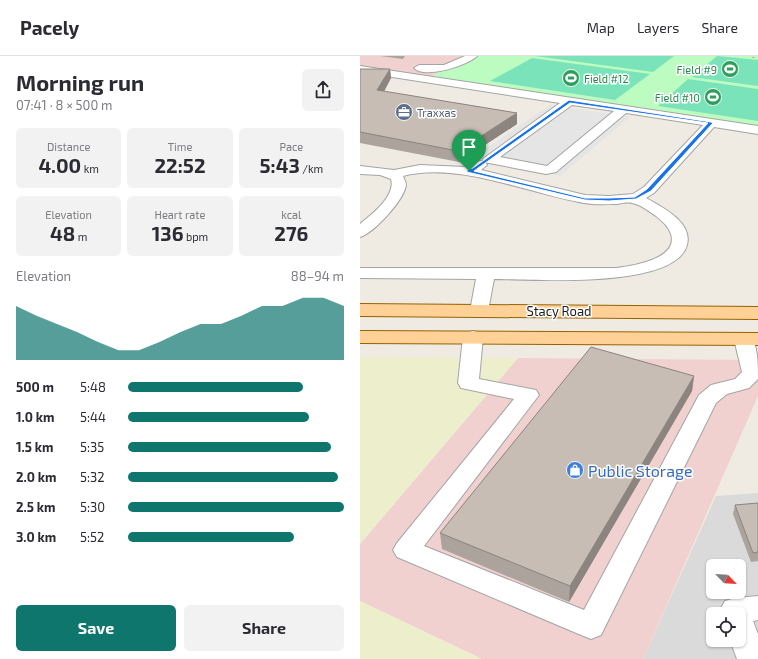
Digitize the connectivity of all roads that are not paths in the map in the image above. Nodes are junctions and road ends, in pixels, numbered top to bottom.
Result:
1 (472, 56) edge
2 (360, 60) edge
3 (407, 66) junction
4 (360, 69) edge
5 (395, 75) junction
6 (420, 79) junction
7 (569, 102) junction
8 (558, 109) junction
9 (623, 110) junction
10 (613, 118) junction
11 (711, 123) junction
12 (758, 130) edge
13 (489, 159) junction
14 (360, 160) edge
15 (528, 167) junction
16 (360, 170) edge
17 (416, 170) junction
18 (469, 171) junction
19 (393, 175) junction
20 (511, 180) junction
21 (636, 198) junction
22 (360, 232) edge
23 (360, 273) edge
24 (486, 274) junction
25 (360, 310) edge
26 (479, 311) junction
27 (758, 313) edge
28 (360, 337) edge
29 (473, 337) junction
30 (751, 339) edge
31 (746, 631) edge
32 (752, 659) edge

1 - 3 street
2 - 3 street
3 - 5 street
4 - 5 street
5 - 6 street
6 - 7 street
6 - 8 street
7 - 8 street
7 - 9 street
8 - 10 street
8 - 13 street
9 - 10 street
9 - 11 street
10 - 15 street
11 - 12 street
11 - 21 street
13 - 15 street
13 - 18 street
14 - 17 street
15 - 20 street
16 - 19 street
17 - 18 street
17 - 19 street
18 - 20 street
19 - 22 street
20 - 21 street
21 - 24 street
23 - 24 street
24 - 26 street
25 - 26 main road, Stacy Road
26 - 27 main road, Stacy Road
26 - 29 main road
28 - 29 main road, Stacy Road
29 - 30 main road, Stacy Road
29 - 30 street
31 - 32 street

